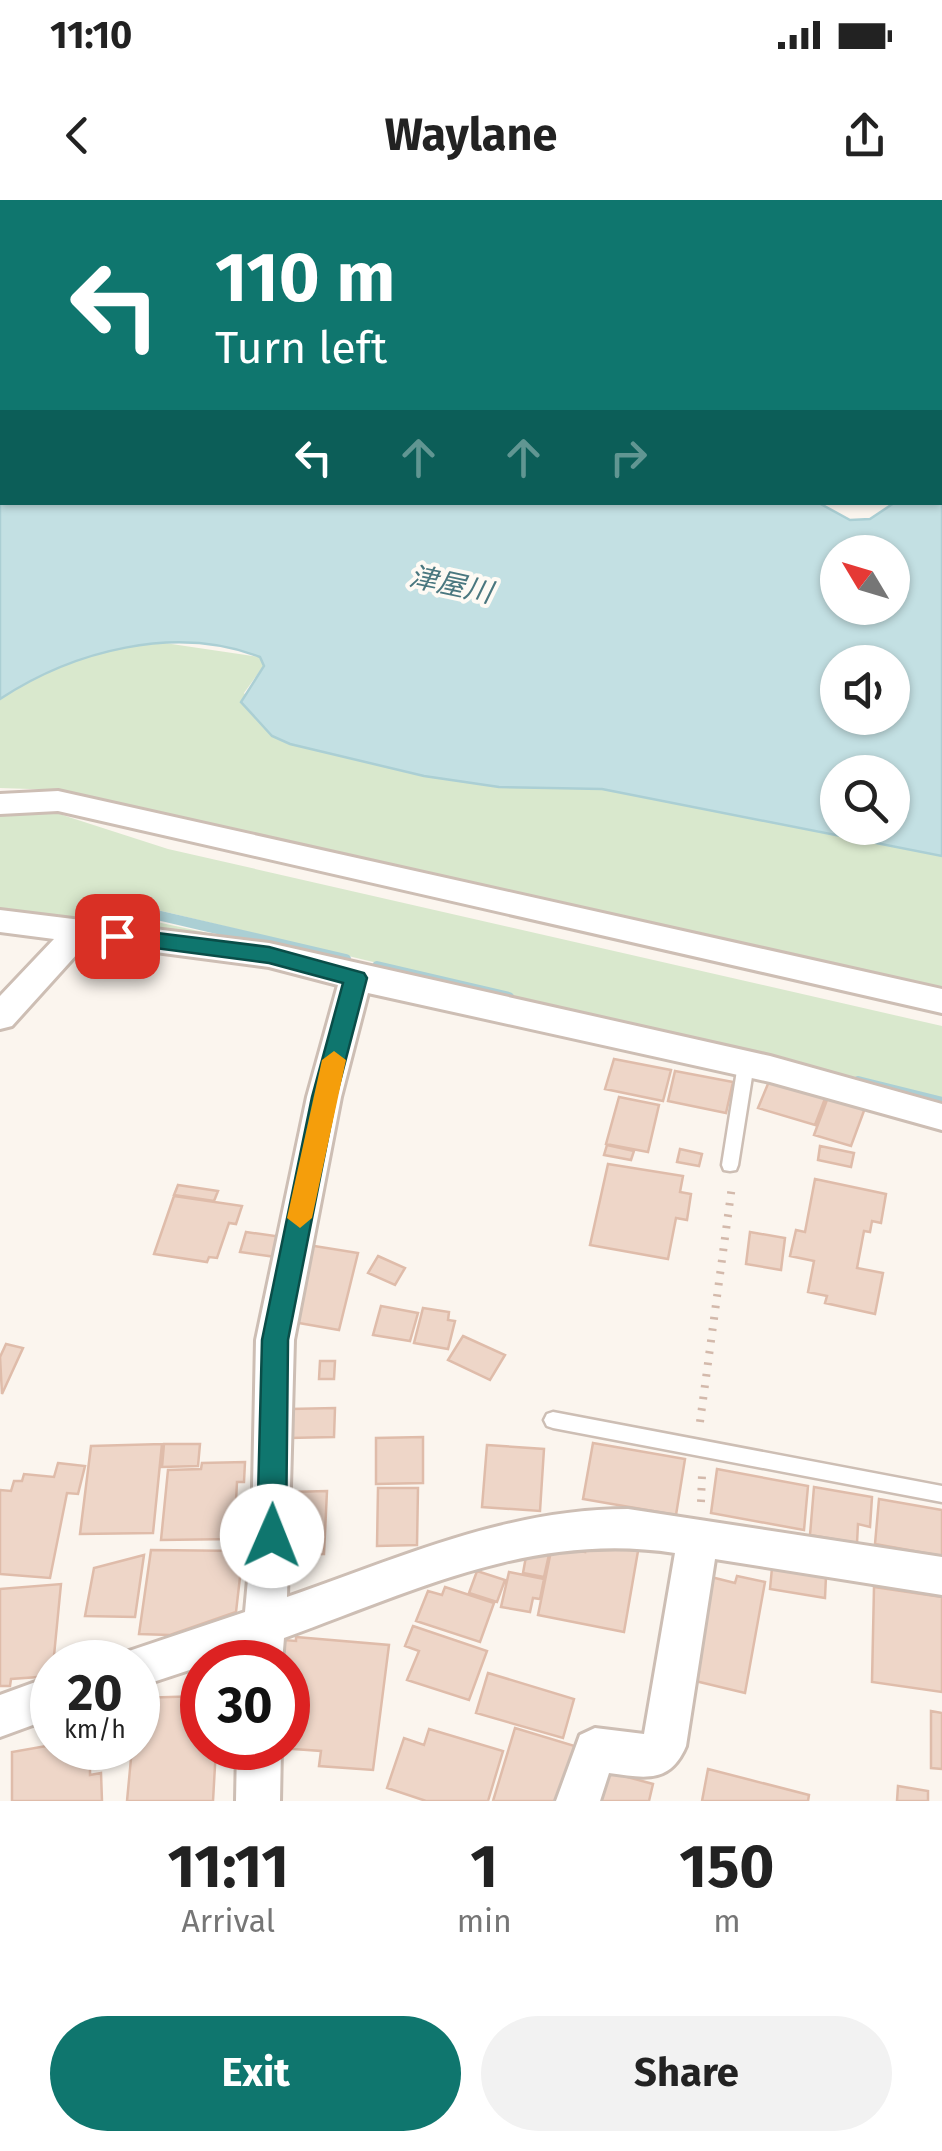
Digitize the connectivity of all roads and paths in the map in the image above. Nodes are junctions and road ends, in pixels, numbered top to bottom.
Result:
1 (0, 804) edge
2 (0, 922) edge
3 (80, 932) junction
4 (356, 978) junction
5 (942, 1001) edge
6 (0, 1017) edge
7 (746, 1064) junction
8 (942, 1117) edge
9 (730, 1165) joint
10 (553, 1420) dead end
11 (700, 1448) junction
12 (942, 1494) edge
13 (698, 1538) junction
14 (942, 1576) edge
15 (262, 1640) edge
16 (272, 1640) edge
17 (30, 1706) edge
18 (0, 1716) edge
19 (259, 1770) edge
20 (258, 1801) edge
21 (578, 1801) edge

1 - 5 street
2 - 3 street
3 - 4 street
3 - 6 street
4 - 7 street
4 - 15 street
7 - 8 street
7 - 9 lane
9 - 11 path
10 - 11 lane
11 - 12 lane
11 - 13 path
13 - 14 street
13 - 16 street
13 - 21 street
17 - 18 street
19 - 20 street

